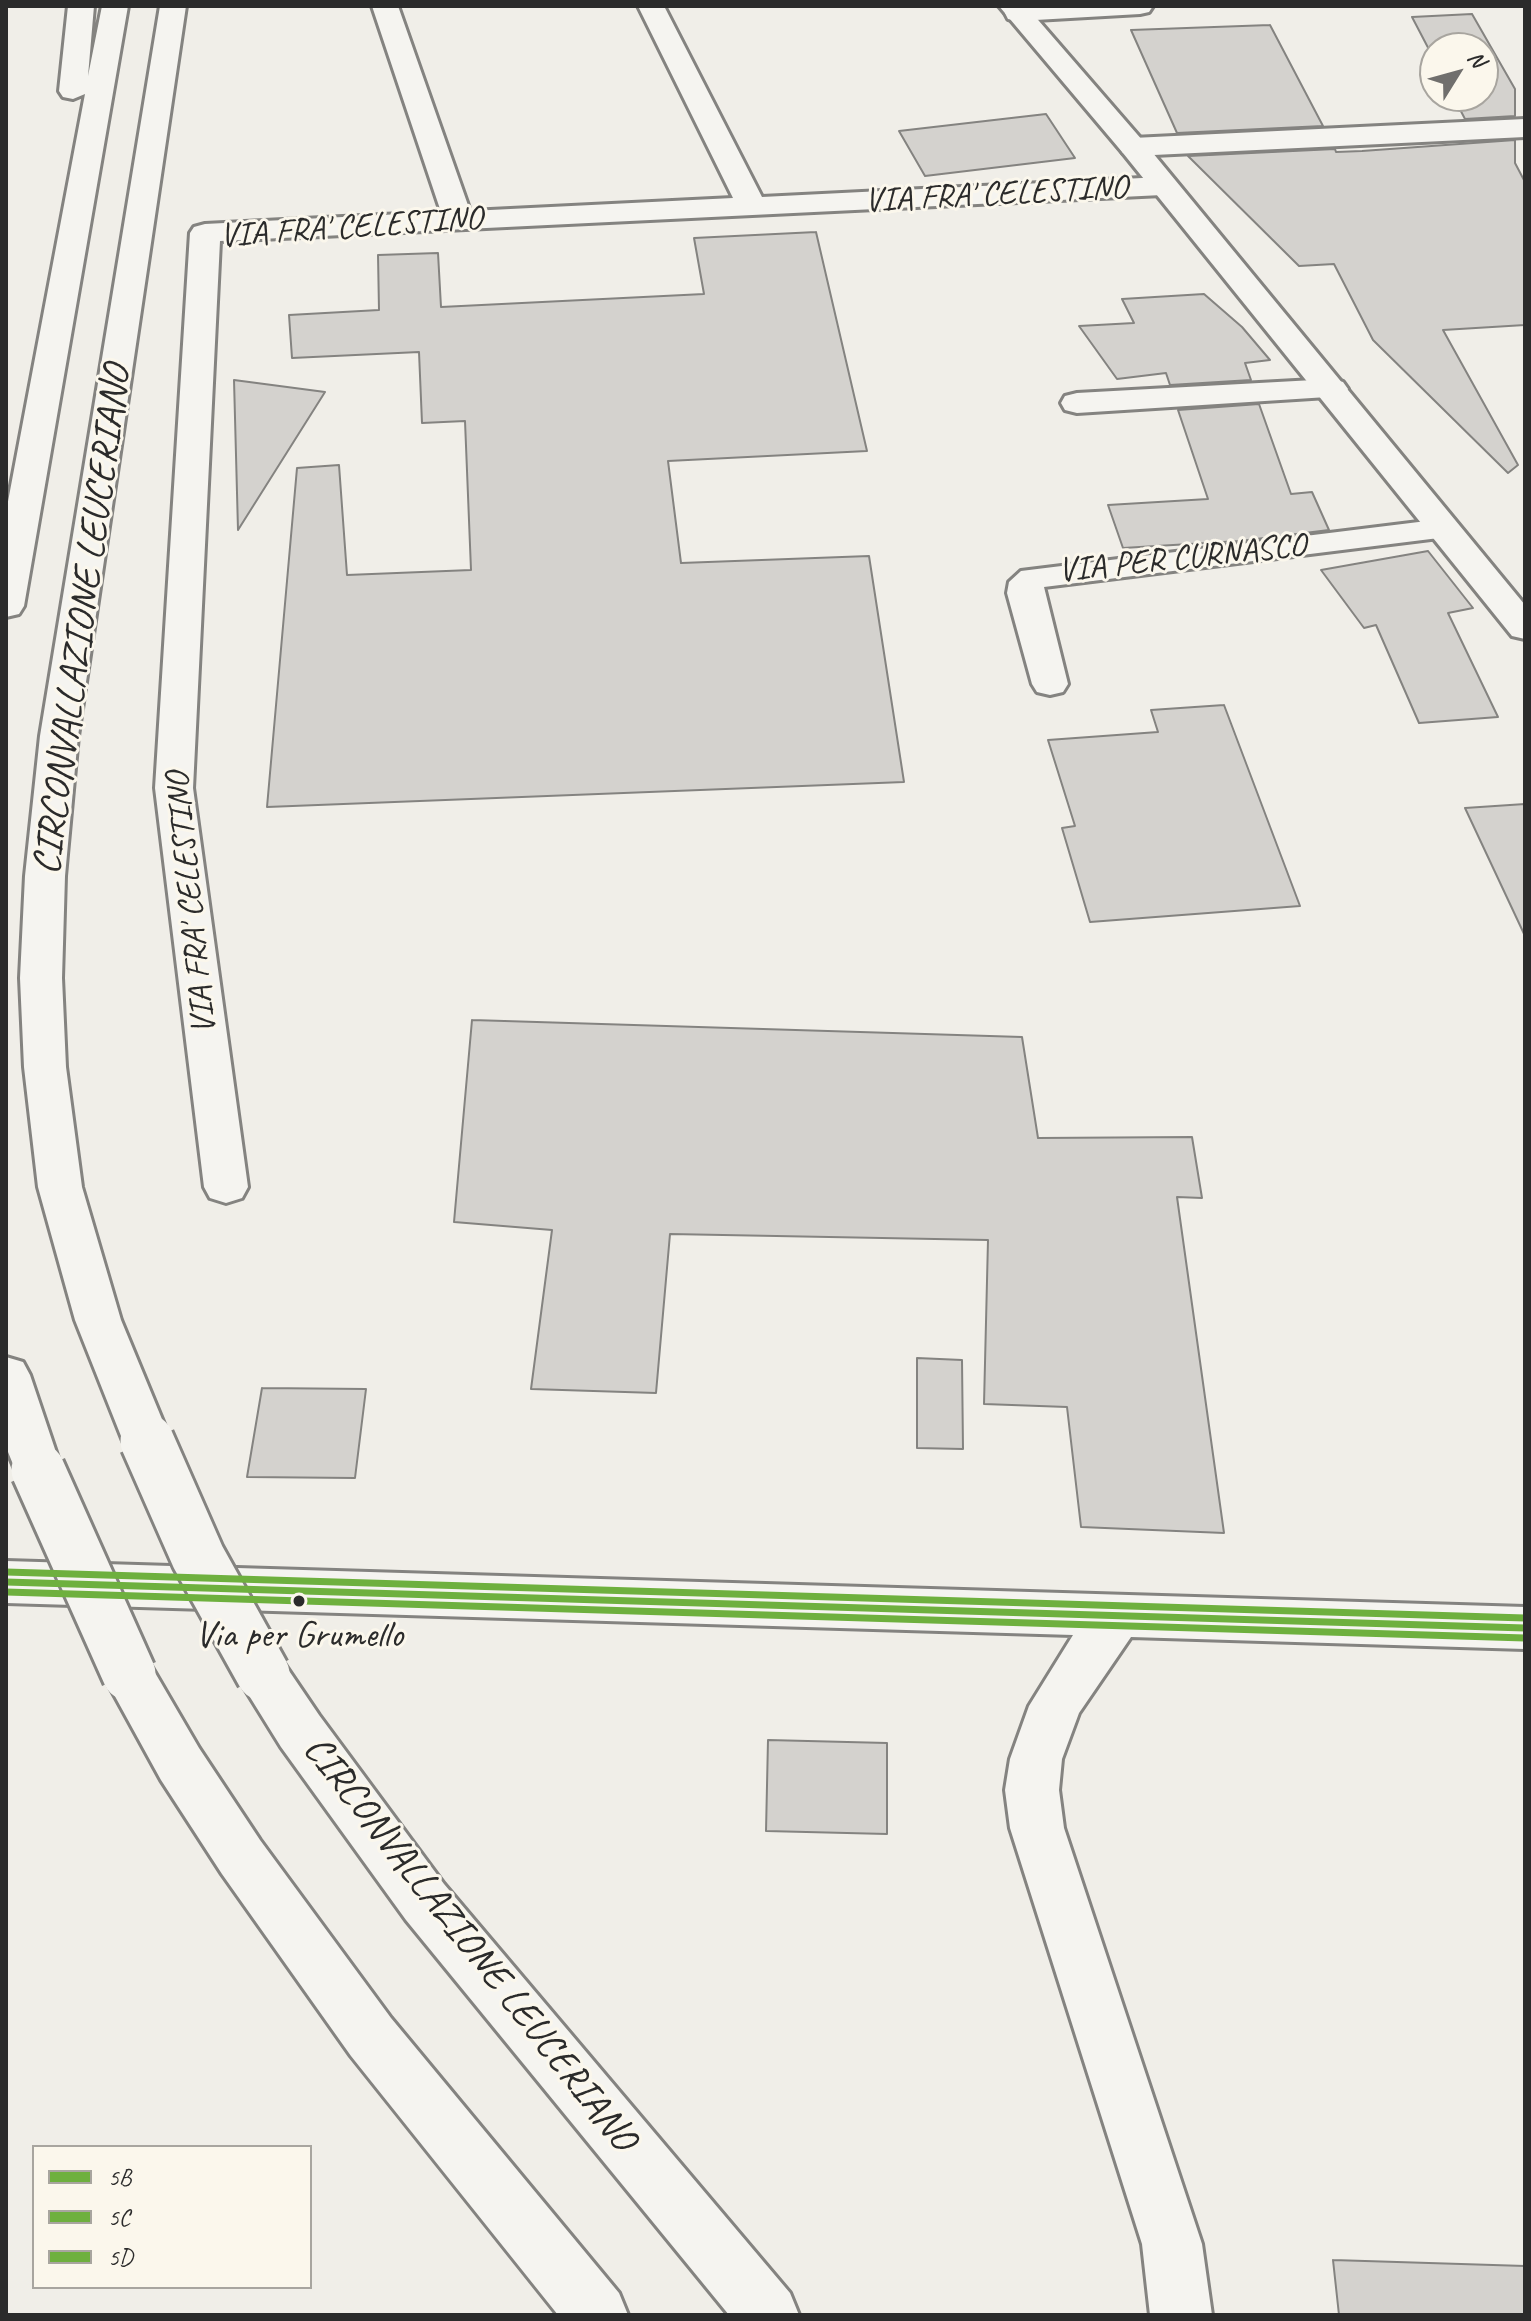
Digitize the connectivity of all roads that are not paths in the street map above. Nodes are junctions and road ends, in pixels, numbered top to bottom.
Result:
1 (81, 6) edge
2 (115, 6) edge
3 (173, 6) edge
4 (385, 6) edge
5 (651, 6) edge
6 (1140, 6) edge
7 (1015, 9) edge
8 (1525, 128) edge
9 (1133, 147) junction
10 (1162, 186) junction
11 (752, 206) junction
12 (459, 221) junction
13 (1332, 389) junction
14 (1077, 403) dead end
15 (42, 408) junction
16 (1443, 529) junction
17 (6, 606) edge
18 (1525, 628) edge
19 (1050, 684) dead end
20 (226, 1187) dead end
21 (6, 1375) edge
22 (24, 1582) edge
23 (1119, 1614) junction
24 (1525, 1628) edge
25 (597, 2315) edge
26 (768, 2315) edge
27 (1181, 2315) edge

1 - 15 main road
2 - 15 main road, CIRCONVALLAZIONE LEUCERIANO
3 - 26 main road, CIRCONVALLAZIONE LEUCERIANO, bridge
4 - 12 main road
5 - 11 main road
6 - 7 main road
7 - 9 main road
8 - 9 main road
9 - 10 main road
10 - 11 main road, VIA FRA' CELESTINO
10 - 13 main road
11 - 12 main road, VIA FRA' CELESTINO
12 - 20 main road, VIA FRA' CELESTINO
13 - 14 main road
13 - 16 main road
15 - 17 main road, CIRCONVALLAZIONE LEUCERIANO
16 - 18 main road
16 - 19 main road, VIA PER CURNASCO
21 - 25 main road, bridge
22 - 23 main road
23 - 24 main road
23 - 27 main road

